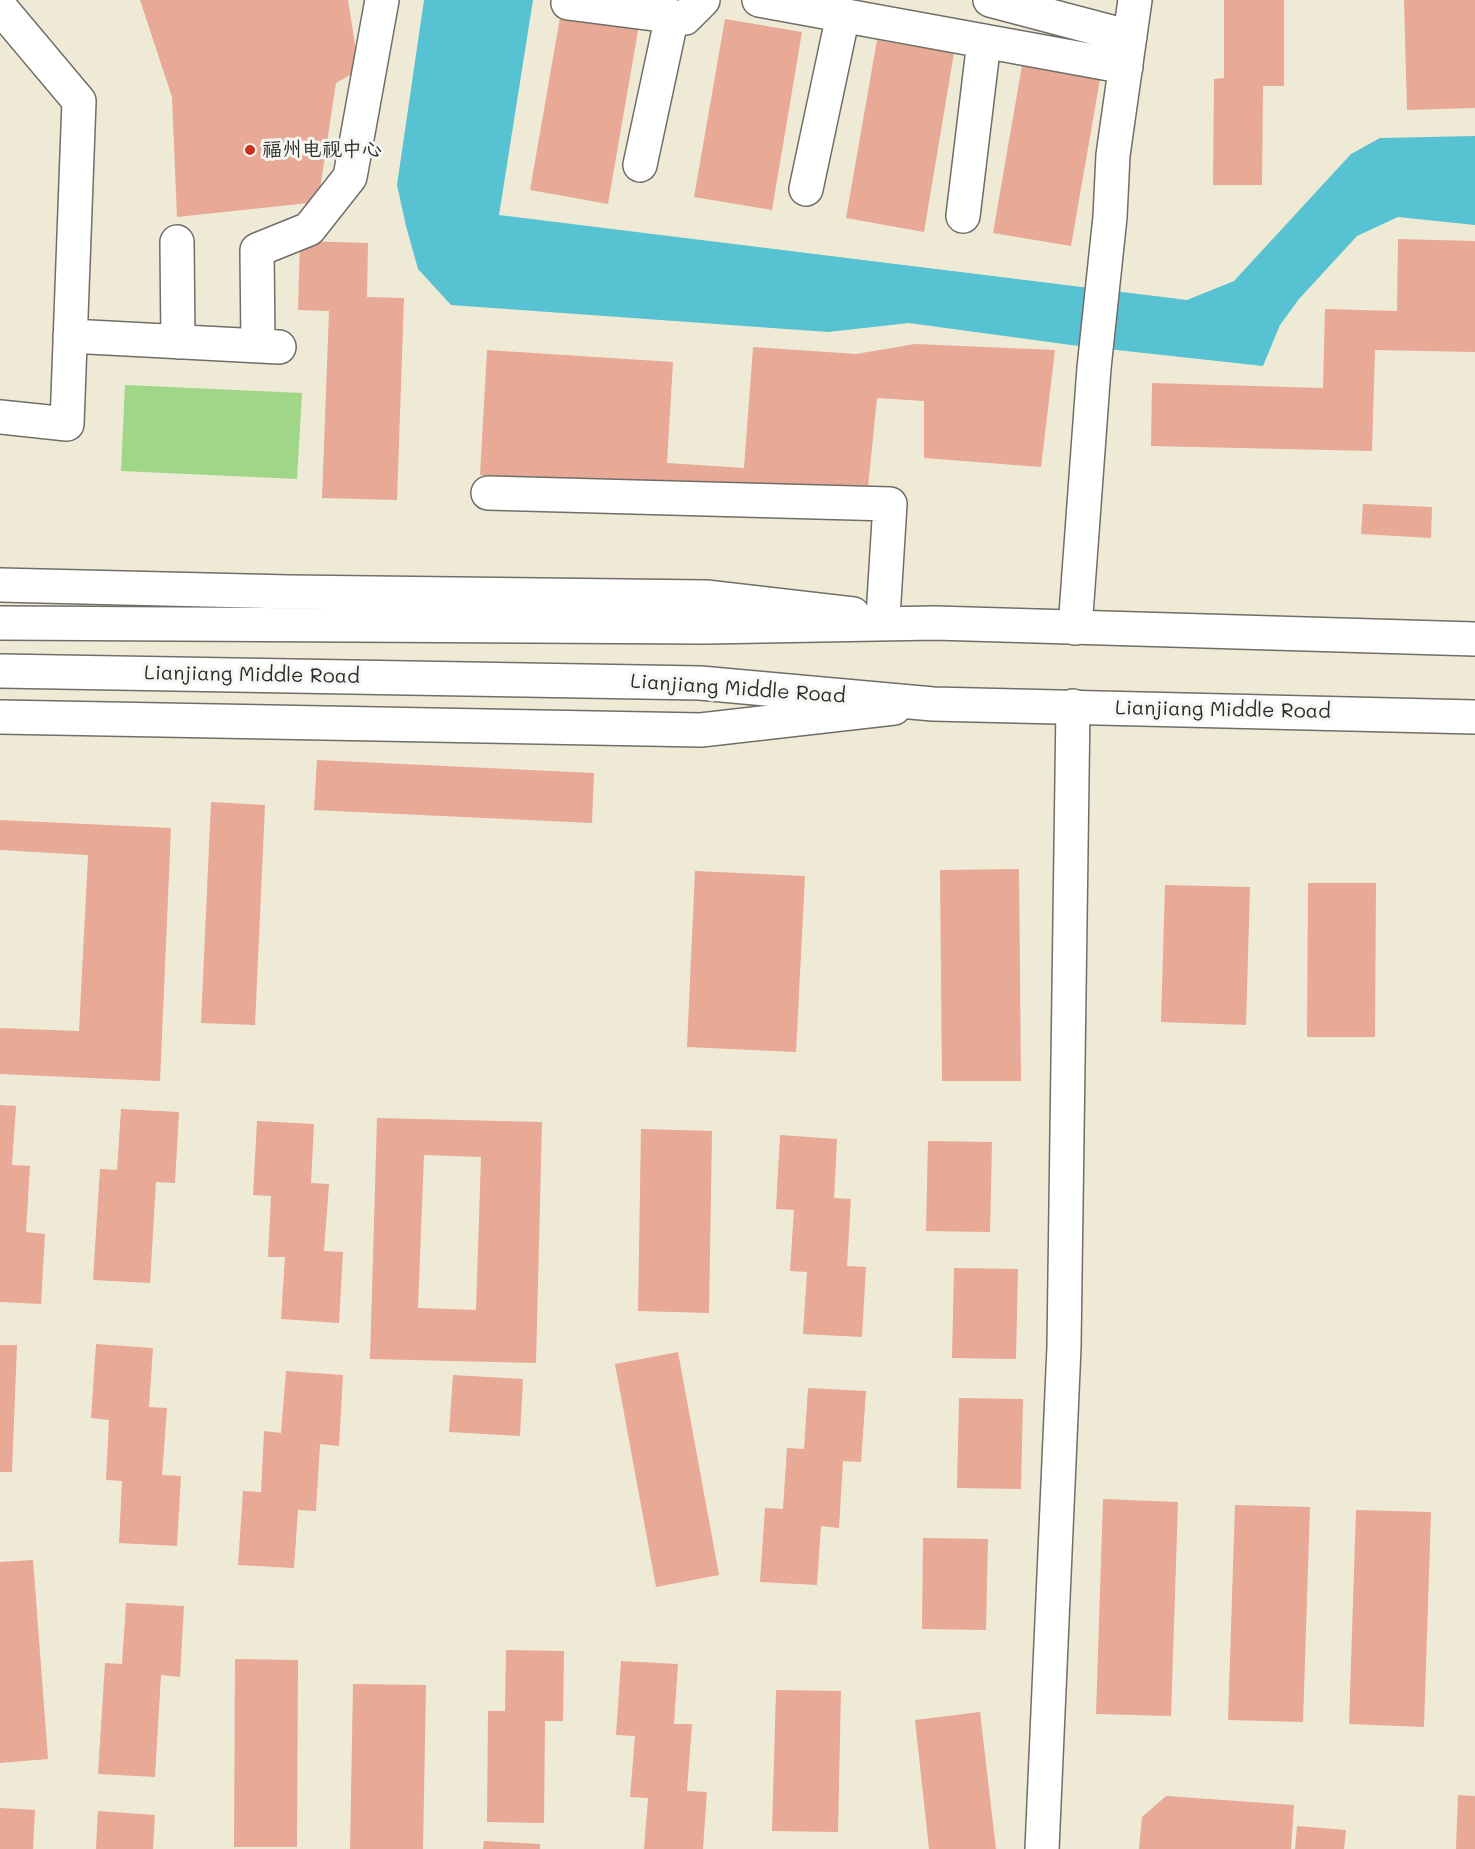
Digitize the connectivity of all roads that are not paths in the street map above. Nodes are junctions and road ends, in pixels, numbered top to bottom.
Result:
1 (382, 0) edge
2 (703, 0) edge
3 (759, 0) edge
4 (990, 0) edge
5 (1135, 0) edge
6 (568, 3) dead end
7 (0, 7) edge
8 (843, 15) junction
9 (672, 16) junction
10 (984, 41) junction
11 (1128, 52) junction
12 (640, 165) dead end
13 (806, 189) dead end
14 (963, 216) dead end
15 (177, 242) dead end
16 (70, 336) junction
17 (178, 342) junction
18 (0, 417) edge
19 (488, 493) dead end
20 (0, 585) edge
21 (883, 617) junction
22 (0, 622) edge
23 (935, 624) junction
24 (1076, 628) junction
25 (1475, 639) edge
26 (0, 671) edge
27 (933, 704) junction
28 (1073, 706) junction
29 (0, 717) edge
30 (1475, 717) edge
31 (1042, 1849) edge

1 - 17 main road
2 - 9 main road
3 - 8 main road
4 - 11 main road
5 - 11 main road
6 - 9 main road
7 - 16 main road
8 - 10 main road
8 - 13 main road
9 - 12 main road
10 - 11 main road
10 - 14 main road
11 - 24 main road
15 - 17 main road
16 - 17 main road
16 - 18 main road
19 - 21 main road
20 - 21 main road
21 - 23 main road
22 - 23 main road
23 - 24 main road
24 - 25 main road
26 - 27 main road, Lianjiang Middle Road
27 - 28 main road, Lianjiang Middle Road
27 - 29 main road
28 - 30 main road, Lianjiang Middle Road
28 - 31 main road

